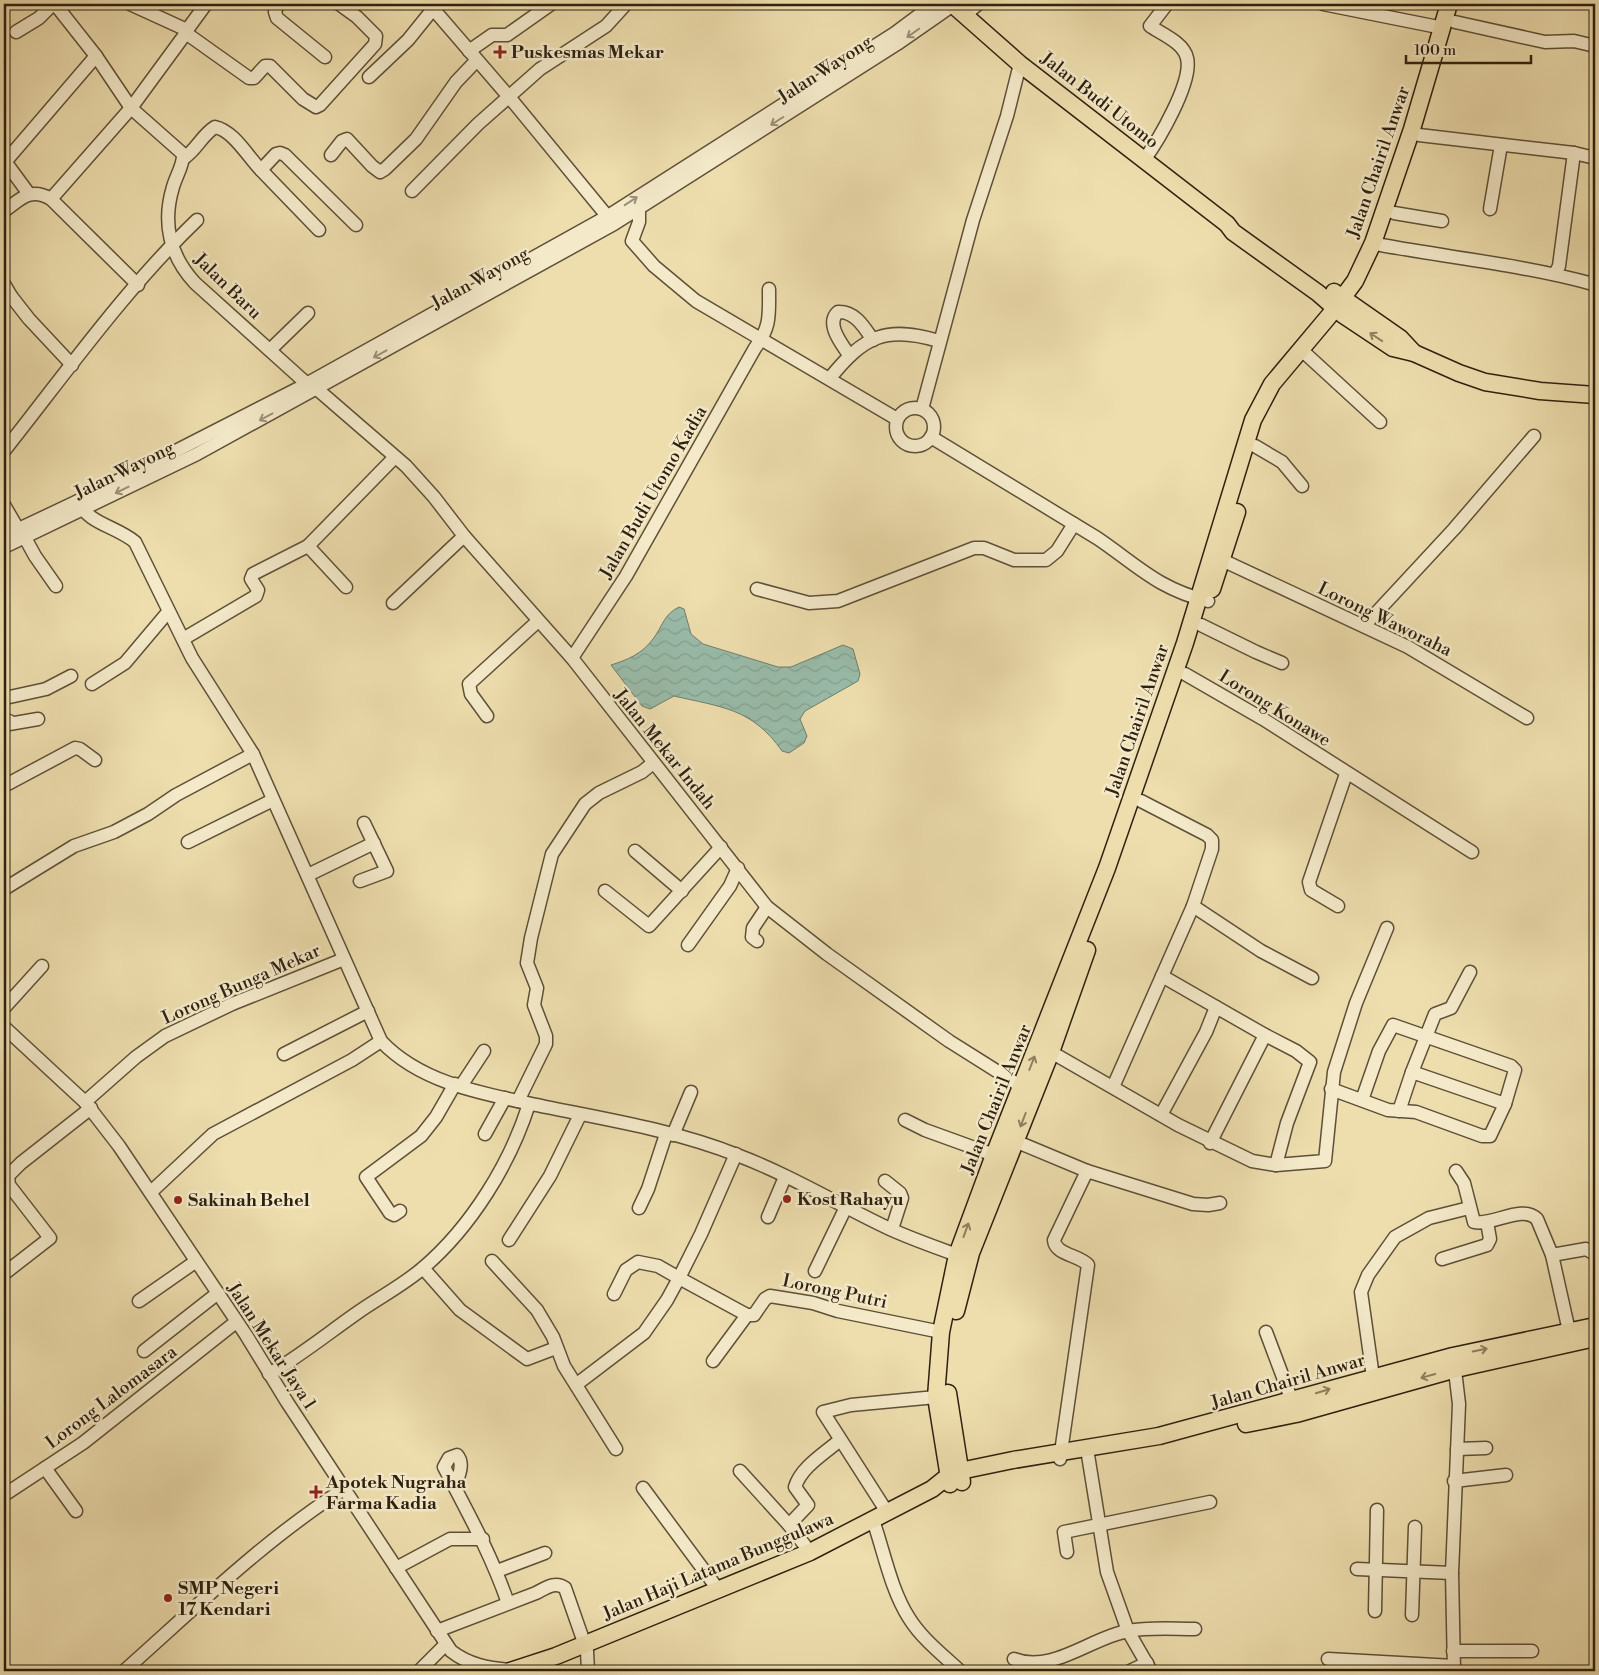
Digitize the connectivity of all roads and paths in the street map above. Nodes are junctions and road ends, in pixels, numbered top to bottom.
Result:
1 (54, 4) edge
2 (130, 4) edge
3 (206, 4) edge
4 (278, 4) edge
5 (339, 4) edge
6 (551, 4) edge
7 (626, 4) edge
8 (934, 4) edge
9 (978, 4) edge
10 (1168, 4) edge
11 (1323, 4) edge
12 (1449, 4) edge
13 (1459, 4) edge
14 (436, 7) edge
15 (956, 8) edge
16 (1449, 25) junction
17 (186, 31) junction
18 (16, 32) dead end
19 (1595, 46) edge
20 (473, 55) junction
21 (96, 56) junction
22 (325, 57) dead end
23 (1020, 64) junction
24 (369, 77) dead end
25 (1430, 86) junction
26 (510, 98) junction
27 (131, 108) junction
28 (1419, 135) junction
29 (1501, 145) junction
30 (1574, 153) junction
31 (331, 155) dead end
32 (184, 158) junction
33 (1595, 158) edge
34 (1144, 160) junction
35 (5, 161) edge
36 (261, 170) junction
37 (412, 191) dead end
38 (29, 194) junction
39 (51, 198) junction
40 (639, 208) junction
41 (1490, 209) dead end
42 (4, 211) edge
43 (1394, 213) junction
44 (197, 220) dead end
45 (611, 220) junction
46 (1442, 221) dead end
47 (356, 224) dead end
48 (319, 230) dead end
49 (171, 245) junction
50 (1381, 245) junction
51 (1555, 274) junction
52 (4, 284) edge
53 (138, 284) junction
54 (1594, 284) dead end
55 (769, 289) dead end
56 (7, 298) edge
57 (1343, 306) junction
58 (308, 314) dead end
59 (873, 340) junction
60 (761, 341) junction
61 (939, 341) junction
62 (270, 349) junction
63 (1307, 355) junction
64 (849, 356) junction
65 (72, 365) junction
66 (830, 378) junction
67 (312, 386) junction
68 (1595, 394) edge
69 (922, 409) junction
70 (897, 419) junction
71 (1380, 422) dead end
72 (1534, 436) dead end
73 (931, 437) junction
74 (189, 443) junction
75 (1255, 446) junction
76 (4, 451) edge
77 (197, 454) junction
78 (395, 457) junction
79 (1302, 486) dead end
80 (4, 505) edge
81 (80, 505) junction
82 (1074, 524) junction
83 (21, 532) junction
84 (4, 536) edge
85 (464, 536) junction
86 (308, 546) junction
87 (4, 547) edge
88 (1222, 560) junction
89 (56, 586) dead end
90 (346, 587) dead end
91 (757, 589) dead end
92 (1203, 600) junction
93 (393, 603) dead end
94 (168, 612) junction
95 (538, 621) junction
96 (1201, 625) junction
97 (1364, 626) junction
98 (183, 639) junction
99 (572, 658) junction
100 (1282, 663) dead end
101 (1185, 674) junction
102 (71, 676) dead end
103 (92, 684) dead end
104 (4, 695) edge
105 (487, 716) dead end
106 (1527, 718) dead end
107 (38, 719) dead end
108 (6, 720) edge
109 (253, 754) junction
110 (96, 760) dead end
111 (652, 763) junction
112 (1346, 774) junction
113 (4, 786) edge
114 (273, 800) junction
115 (1141, 801) junction
116 (364, 823) dead end
117 (188, 842) dead end
118 (374, 844) junction
119 (721, 847) junction
120 (635, 852) dead end
121 (1472, 852) dead end
122 (738, 868) junction
123 (308, 875) junction
124 (360, 881) dead end
125 (4, 889) edge
126 (605, 891) dead end
127 (682, 891) junction
128 (1193, 906) junction
129 (1338, 906) dead end
130 (767, 907) junction
131 (1387, 928) dead end
132 (757, 941) dead end
133 (688, 945) dead end
134 (344, 959) junction
135 (42, 966) dead end
136 (1470, 972) dead end
137 (1162, 976) junction
138 (1312, 978) dead end
139 (1063, 1001) junction
140 (1216, 1007) junction
141 (4, 1008) edge
142 (368, 1011) junction
143 (4, 1027) edge
144 (1264, 1035) junction
145 (1424, 1037) junction
146 (381, 1041) junction
147 (484, 1051) dead end
148 (1051, 1052) junction
149 (284, 1054) dead end
150 (1412, 1072) junction
151 (458, 1085) junction
152 (1022, 1087) junction
153 (1113, 1087) junction
154 (1331, 1089) junction
155 (691, 1092) dead end
156 (1362, 1100) junction
157 (517, 1101) junction
158 (1505, 1104) junction
159 (88, 1105) junction
160 (1398, 1111) junction
161 (580, 1115) junction
162 (1161, 1115) junction
163 (905, 1120) dead end
164 (485, 1134) dead end
165 (669, 1134) junction
166 (1015, 1142) junction
167 (1210, 1143) junction
168 (736, 1154) junction
169 (994, 1155) junction
170 (1276, 1165) junction
171 (1087, 1171) junction
172 (1456, 1171) dead end
173 (785, 1177) junction
174 (885, 1181) dead end
175 (151, 1192) junction
176 (1220, 1203) dead end
177 (846, 1207) junction
178 (639, 1208) dead end
179 (1469, 1208) junction
180 (400, 1211) dead end
181 (768, 1217) dead end
182 (1487, 1222) junction
183 (892, 1230) junction
184 (509, 1240) dead end
185 (1552, 1254) junction
186 (1595, 1254) edge
187 (957, 1256) junction
188 (1442, 1259) dead end
189 (195, 1262) junction
190 (492, 1262) dead end
191 (423, 1268) junction
192 (815, 1271) dead end
193 (5, 1273) dead end
194 (679, 1278) junction
195 (218, 1293) junction
196 (614, 1294) dead end
197 (139, 1301) dead end
198 (747, 1315) junction
199 (236, 1322) junction
200 (1595, 1326) edge
201 (941, 1332) junction
202 (1266, 1332) dead end
203 (1571, 1337) junction
204 (1595, 1338) edge
205 (556, 1348) junction
206 (144, 1351) dead end
207 (713, 1361) dead end
208 (1454, 1362) junction
209 (269, 1374) junction
210 (1373, 1377) junction
211 (577, 1384) junction
212 (936, 1397) junction
213 (1292, 1401) junction
214 (840, 1440) junction
215 (1486, 1448) dead end
216 (616, 1449) dead end
217 (1457, 1449) junction
218 (1088, 1455) junction
219 (1061, 1456) junction
220 (45, 1468) junction
221 (740, 1471) dead end
222 (1506, 1475) dead end
223 (951, 1480) junction
224 (1454, 1481) junction
225 (454, 1486) dead end
226 (643, 1488) dead end
227 (344, 1489) junction
228 (4, 1495) edge
229 (1210, 1502) dead end
230 (1377, 1510) dead end
231 (76, 1511) dead end
232 (880, 1516) junction
233 (1098, 1523) junction
234 (790, 1525) junction
235 (1415, 1527) dead end
236 (483, 1539) junction
237 (810, 1552) junction
238 (1067, 1552) dead end
239 (546, 1553) dead end
240 (396, 1568) junction
241 (1357, 1569) dead end
242 (497, 1571) junction
243 (1376, 1571) junction
244 (1414, 1573) junction
245 (1452, 1573) junction
246 (717, 1588) junction
247 (508, 1603) junction
248 (1375, 1612) dead end
249 (1412, 1615) dead end
250 (1195, 1629) dead end
251 (437, 1630) junction
252 (1128, 1631) junction
253 (446, 1644) junction
254 (584, 1644) junction
255 (1453, 1651) junction
256 (1532, 1651) dead end
257 (1014, 1658) dead end
258 (1328, 1659) dead end
259 (1149, 1667) edge
260 (1454, 1669) edge
261 (510, 1670) edge
262 (124, 1671) edge
263 (419, 1671) edge
264 (588, 1671) edge
265 (960, 1671) edge
266 (1130, 1671) edge

1 - 18 street
1 - 21 street
2 - 17 street
3 - 17 street
4 - 22 street
5 - 17 street
6 - 20 street
7 - 26 street
45 -> 8 street, Jalan Wayong
9 - 15 street
10 - 34 street
11 - 16 street
12 - 16 main road, Jalan Chairil Anwar
13 - 16 main road, Jalan Chairil Anwar
14 - 20 street
14 - 24 street
15 - 23 main road, Jalan Budi Utomo
15 -> 40 street, Jalan Wayong
16 - 19 street
16 - 25 main road, Jalan Chairil Anwar
17 - 27 street
20 - 26 street
20 - 31 street
21 - 27 street
21 - 35 street
23 - 34 main road, Jalan Budi Utomo
23 - 61 street
25 - 28 main road, Jalan Chairil Anwar
25 - 57 main road, Jalan Chairil Anwar
26 - 37 street
26 - 45 street
27 - 32 street
27 - 39 street
28 - 29 street
28 - 43 main road, Jalan Chairil Anwar
29 - 30 street
29 - 41 street
30 - 33 street
30 - 51 street
32 - 36 street
32 - 49 street, Jalan Baru
34 - 57 main road, Jalan Budi Utomo
35 - 38 street
36 - 47 street
36 - 48 street
38 - 39 street
38 - 42 street
39 - 53 street
40 - 45 street, Jalan Wayong
40 - 60 street
43 - 46 street
43 - 50 main road, Jalan Chairil Anwar
44 - 49 street
45 - 67 street, Jalan Wayong
49 - 53 street
49 - 62 street, Jalan Baru
50 - 51 street
50 - 57 main road, Jalan Chairil Anwar
51 - 54 street
52 - 56 street
53 - 65 street
55 - 60 street, Jalan Budi Utomo Kadia
56 - 65 street
57 - 63 main road, Jalan Chairil Anwar
57 - 68 main road, Jalan Budi Utomo
57 - 92 main road, Jalan Chairil Anwar
58 - 62 street
59 - 61 street
59 - 64 street
59 - 64 street
60 - 66 street
60 - 99 street, Jalan Budi Utomo Kadia
61 - 69 street
62 - 67 street, Jalan Baru
63 - 71 street
63 - 75 main road, Jalan Chairil Anwar
64 - 66 street
65 - 76 street
66 - 70 street
67 - 74 street, Jalan Wayong
67 -> 77 street, Jalan Wayong
67 - 78 street, Jalan Mekar Indah
69 - 70 street
69 - 73 street
70 - 73 street
72 - 97 street
73 - 82 street
74 - 77 street
74 - 81 street, Jalan Wayong
75 - 79 street
75 - 88 main road, Jalan Chairil Anwar
77 -> 81 street, Jalan Wayong
78 - 85 street, Jalan Mekar Indah
78 - 86 street
80 - 83 street
81 - 83 street, Jalan Wayong
81 - 94 street
82 - 91 street
82 - 92 street
83 - 84 street, Jalan Wayong
83 - 87 street, Jalan Wayong
83 - 89 street
85 - 93 street
85 - 95 street, Jalan Mekar Indah
86 - 90 street
86 - 98 street
88 - 92 main road, Jalan Chairil Anwar
88 - 97 street, Lorong Waworaha
92 - 96 main road, Jalan Chairil Anwar
92 - 139 main road, Jalan Chairil Anwar
94 - 98 street
94 - 103 street
95 - 99 street, Jalan Mekar Indah
95 - 105 street
96 - 100 street
96 - 101 main road, Jalan Chairil Anwar
97 - 106 street, Lorong Waworaha
98 - 109 street
99 - 111 street, Jalan Mekar Indah
101 - 112 street, Lorong Konawe
101 - 115 main road, Jalan Chairil Anwar
102 - 104 street
104 - 108 street
107 - 108 street
109 - 114 street
109 - 125 street
110 - 113 street
111 - 119 street, Jalan Mekar Indah
111 - 157 street
112 - 121 street, Lorong Konawe
112 - 129 street
114 - 117 street
114 - 123 street
115 - 128 street
115 - 139 main road, Jalan Chairil Anwar
116 - 118 street
118 - 123 street
118 - 124 street
119 - 122 street, Jalan Mekar Indah
119 - 127 street
120 - 127 street
122 - 130 street, Jalan Mekar Indah
122 - 133 street
123 - 134 street
126 - 127 street
128 - 137 street
128 - 138 street
130 - 132 street
130 - 152 street, Jalan Mekar Indah
131 - 154 street
134 - 142 street
134 - 159 street, Lorong Bunga Mekar
135 - 141 street
136 - 145 street
137 - 140 street
137 - 153 street
139 - 148 main road, Jalan Chairil Anwar
152 -> 139 main road, Jalan Chairil Anwar
140 - 144 street
140 - 162 street
142 - 146 street
142 - 149 street
143 - 159 street, Jalan Mekar Jaya 1
144 - 167 street
144 - 170 street
145 - 150 street
145 - 156 street
145 - 158 street
146 - 151 street
146 - 175 street
147 - 151 street
148 - 153 street
148 -> 166 main road, Jalan Chairil Anwar
150 - 158 street
150 - 160 street
151 - 157 street
151 - 180 street
152 - 169 main road, Jalan Chairil Anwar
153 - 162 street
154 - 156 street
154 - 170 street
155 - 165 street
156 - 160 street
157 - 161 street
157 - 164 street
157 - 191 street
158 - 160 street
159 - 175 street, Jalan Mekar Jaya 1
159 - 193 street, Lorong Bunga Mekar
161 - 165 street
161 - 184 street
162 - 167 street
163 - 169 street
165 - 168 street
165 - 178 street
166 - 171 street
166 - 223 main road, Jalan Chairil Anwar
167 - 170 street
168 - 173 street
168 - 194 street
187 -> 169 main road, Jalan Chairil Anwar
171 - 176 street
171 - 219 street
172 - 179 street
173 - 177 street
173 - 181 street
174 - 183 street
175 - 189 street, Jalan Mekar Jaya 1
177 - 183 street
177 - 192 street
179 - 182 street
179 - 210 street
182 - 185 street
182 - 188 street
183 - 187 street
185 - 186 street
185 - 203 street
187 - 201 main road, Jalan Chairil Anwar
189 - 195 street, Jalan Mekar Jaya 1
189 - 197 street
190 - 205 street
191 - 205 street
191 - 209 street
194 - 196 street
194 - 198 street
194 - 211 street
195 - 199 street, Jalan Mekar Jaya 1
195 - 206 street
198 - 201 street, Lorong Putri
198 - 207 street
199 - 209 street, Jalan Mekar Jaya 1
199 - 220 street, Lorong Lalomasara
200 - 203 main road, Jalan Chairil Anwar
201 - 212 main road, Jalan Chairil Anwar
202 - 213 street
203 - 204 main road, Jalan Chairil Anwar
203 - 208 main road, Jalan Chairil Anwar
205 - 211 street
208 - 210 main road, Jalan Chairil Anwar
208 - 217 street
208 -> 218 main road, Jalan Chairil Anwar
209 - 227 street, Jalan Mekar Jaya 1
213 -> 210 main road, Jalan Chairil Anwar
211 - 216 street
212 - 214 street
212 - 223 main road, Jalan Chairil Anwar
213 - 219 main road, Jalan Chairil Anwar
214 - 232 street
214 - 234 street
215 - 217 street
217 - 224 street
218 - 219 main road, Jalan Chairil Anwar
218 - 233 street
219 - 223 main road, Jalan Chairil Anwar
220 - 228 street, Lorong Lalomasara
220 - 231 street
221 - 234 street
222 - 224 street
223 - 232 main road, Jalan Haji Latama Bunggulawa
224 - 245 street
225 - 236 street
226 - 246 street
227 - 240 street, Jalan Mekar Jaya 1
227 - 262 street
229 - 233 street
230 - 243 street
232 - 237 main road, Jalan Haji Latama Bunggulawa
232 - 265 street
233 - 238 street
233 - 252 street
234 - 237 street
235 - 244 street
236 - 240 street
236 - 242 street
237 - 246 main road, Jalan Haji Latama Bunggulawa
239 - 242 street
240 - 251 street, Jalan Mekar Jaya 1
241 - 243 street
242 - 247 street
243 - 244 street
243 - 248 street
244 - 245 street
244 - 249 street
245 - 255 street
246 - 254 main road, Jalan Haji Latama Bunggulawa
247 - 251 street
247 - 254 street
250 - 252 street
251 - 253 street, Jalan Mekar Jaya 1
252 - 257 street
252 - 259 street
253 - 261 street, Jalan Mekar Jaya 1
253 - 263 street
254 - 261 main road, Jalan Haji Latama Bunggulawa
254 - 264 street
255 - 256 street
255 - 260 street
258 - 260 street
259 - 266 street

